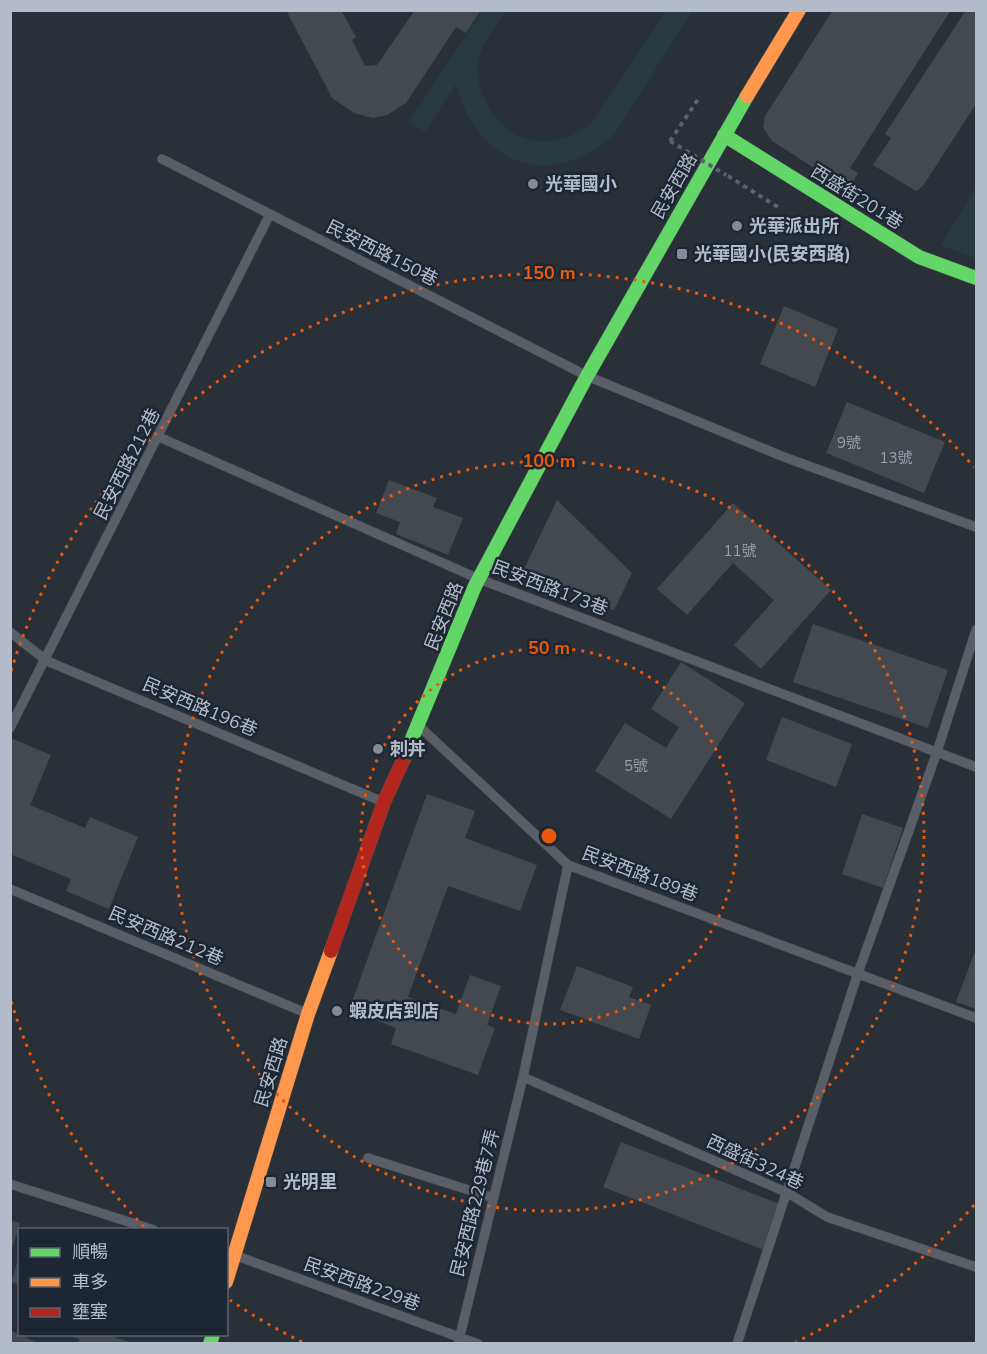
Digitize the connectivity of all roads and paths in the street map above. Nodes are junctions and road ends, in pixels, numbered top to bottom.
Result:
1 (799, 10) edge
2 (699, 98) dead end
3 (724, 135) junction
4 (162, 159) dead end
5 (781, 209) dead end
6 (270, 214) junction
7 (976, 278) edge
8 (586, 376) junction
9 (159, 436) junction
10 (976, 527) edge
11 (479, 579) junction
12 (10, 632) edge
13 (976, 635) edge
14 (46, 660) junction
15 (419, 726) junction
16 (10, 728) edge
17 (937, 752) junction
18 (976, 767) edge
19 (384, 802) junction
20 (568, 865) junction
21 (10, 889) edge
22 (858, 973) junction
23 (308, 1014) junction
24 (976, 1018) edge
25 (523, 1077) junction
26 (368, 1158) dead end
27 (10, 1184) edge
28 (788, 1193) junction
29 (494, 1198) junction
30 (148, 1228) edge
31 (230, 1253) edge
32 (976, 1267) edge
33 (459, 1340) edge
34 (478, 1344) edge
35 (737, 1344) edge

1 - 3 street, 民安西路
2 - 5 path, bridge
3 - 7 street, 西盛街201巷
3 - 8 street, 民安西路
4 - 6 lane, 民安西路150巷
6 - 8 lane, 民安西路150巷
6 - 9 lane, 民安西路212巷
8 - 10 lane, 民安西路150巷
8 - 11 street, 民安西路
9 - 11 lane, 民安西路173巷
9 - 14 lane, 民安西路212巷
11 - 15 street, 民安西路
11 - 17 lane, 民安西路173巷
12 - 14 lane, 民安西路196巷
13 - 17 lane
14 - 16 lane, 民安西路212巷
14 - 19 lane, 民安西路196巷
15 - 19 street, 民安西路
15 - 20 lane, 民安西路189巷
17 - 18 lane, 民安西路173巷
17 - 22 lane
19 - 23 street, 民安西路
20 - 22 lane, 民安西路189巷
20 - 25 lane, 民安西路229巷7弄
21 - 23 lane, 民安西路212巷
22 - 24 lane, 民安西路189巷
22 - 28 lane
23 - 31 street, 民安西路
25 - 28 lane, 西盛街324巷
25 - 29 lane, 民安西路229巷7弄
26 - 29 lane
27 - 30 lane
28 - 32 lane, 西盛街324巷
28 - 35 lane
29 - 33 lane, 民安西路229巷7弄
31 - 33 lane, 民安西路229巷
33 - 34 lane, 民安西路229巷

